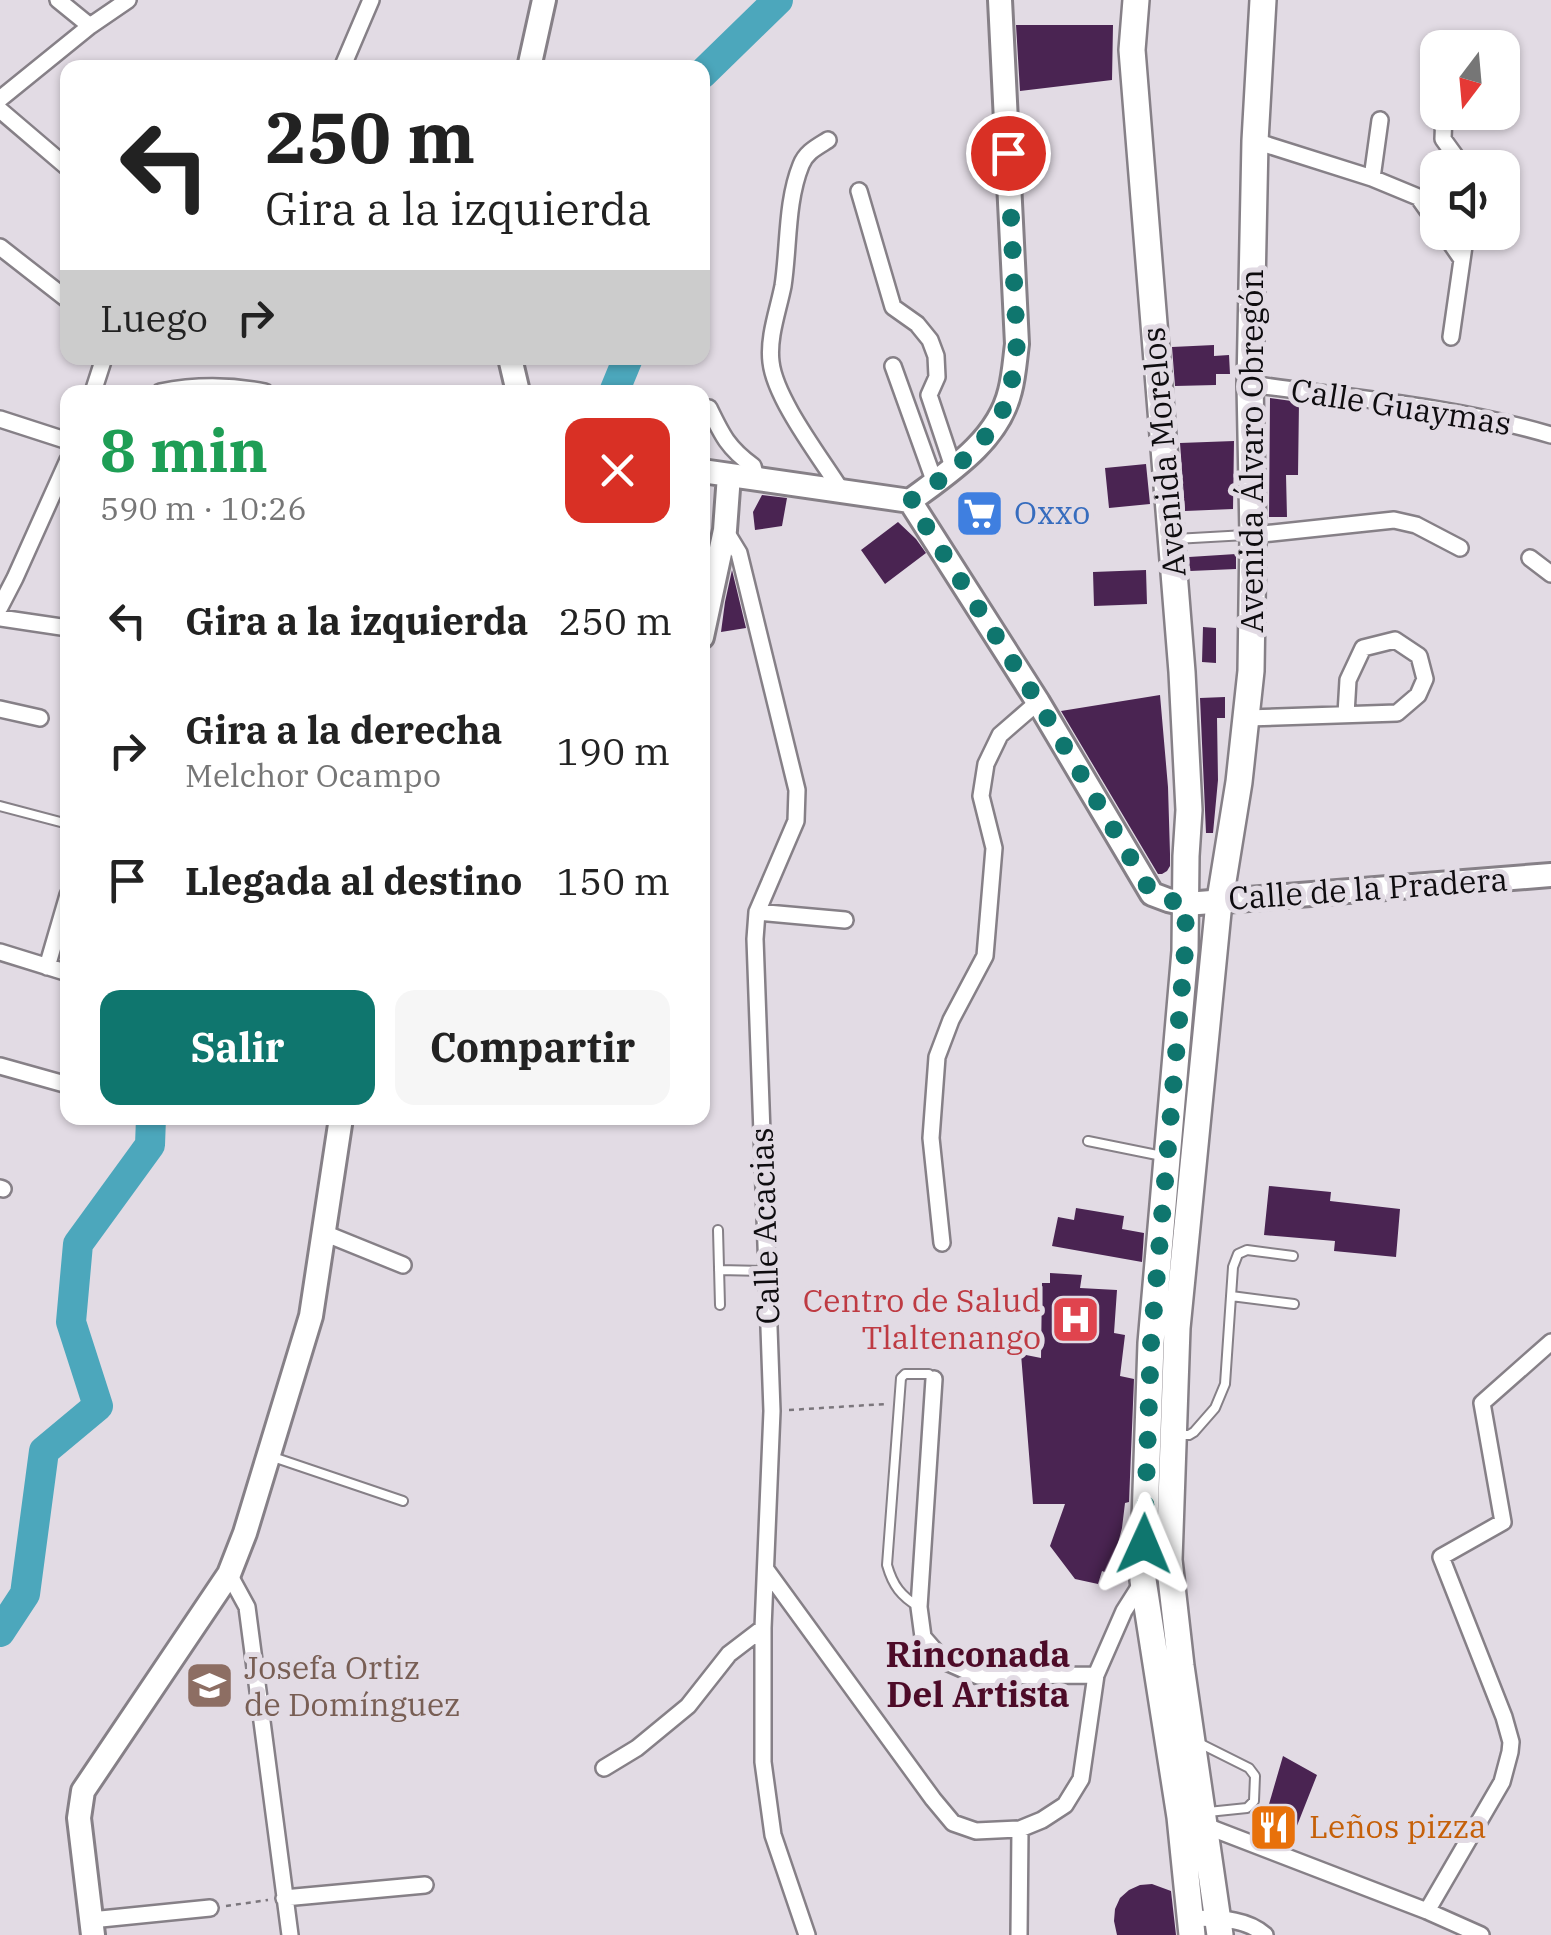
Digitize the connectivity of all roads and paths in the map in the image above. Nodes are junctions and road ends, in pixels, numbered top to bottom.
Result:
1 (58, 0) edge
2 (128, 0) edge
3 (371, 0) edge
4 (544, 0) edge
5 (1000, 0) edge
6 (1136, 0) edge
7 (1263, 0) edge
8 (90, 26) junction
9 (345, 60) edge
10 (531, 60) edge
11 (0, 99) edge
12 (0, 110) edge
13 (1380, 120) dead end
14 (828, 140) dead end
15 (1255, 141) junction
16 (60, 161) edge
17 (1372, 178) junction
18 (858, 192) dead end
19 (1420, 199) edge
20 (0, 246) edge
21 (1455, 250) edge
22 (1463, 250) edge
23 (1461, 258) junction
24 (60, 294) edge
25 (1451, 337) dead end
26 (893, 366) dead end
27 (1250, 384) junction
28 (710, 408) dead end
29 (0, 420) edge
30 (1551, 435) edge
31 (60, 438) edge
32 (710, 471) edge
33 (729, 475) junction
34 (60, 476) edge
35 (944, 476) junction
36 (756, 478) junction
37 (841, 490) junction
38 (910, 501) junction
39 (725, 530) junction
40 (1254, 535) junction
41 (1171, 540) junction
42 (1460, 548) dead end
43 (1530, 558) dead end
44 (1551, 574) edge
45 (8, 578) edge
46 (710, 599) edge
47 (0, 608) edge
48 (0, 618) edge
49 (60, 627) edge
50 (1038, 702) junction
51 (0, 709) edge
52 (1346, 714) junction
53 (40, 718) dead end
54 (1246, 718) junction
55 (0, 806) edge
56 (60, 822) edge
57 (1551, 875) edge
58 (1220, 901) junction
59 (1186, 904) junction
60 (757, 912) junction
61 (845, 920) dead end
62 (60, 934) edge
63 (0, 952) edge
64 (47, 967) junction
65 (60, 971) edge
66 (0, 1066) edge
67 (60, 1083) edge
68 (340, 1125) edge
69 (1088, 1141) dead end
70 (1167, 1157) junction
71 (718, 1230) dead end
72 (324, 1233) junction
73 (942, 1242) dead end
74 (1293, 1256) dead end
75 (402, 1265) dead end
76 (719, 1270) junction
77 (767, 1271) junction
78 (1231, 1296) junction
79 (1294, 1304) dead end
80 (720, 1305) dead end
81 (1551, 1342) edge
82 (934, 1379) joint
83 (898, 1403) junction
84 (772, 1411) junction
85 (1160, 1435) junction
86 (268, 1456) junction
87 (403, 1501) dead end
88 (1169, 1560) junction
89 (766, 1571) junction
90 (229, 1574) junction
91 (1144, 1580) junction
92 (919, 1607) junction
93 (762, 1628) junction
94 (1096, 1675) junction
95 (1192, 1739) junction
96 (604, 1768) dead end
97 (1205, 1819) junction
98 (1020, 1830) junction
99 (425, 1885) dead end
100 (284, 1898) junction
101 (210, 1908) joint
102 (1427, 1911) junction
103 (1192, 1927) edge
104 (1220, 1927) edge
105 (92, 1928) edge
106 (290, 1935) edge
107 (807, 1935) edge
108 (1019, 1935) edge
109 (1265, 1935) edge
110 (1481, 1935) edge

1 - 8 street
2 - 8 street
3 - 9 street
4 - 10 street
5 - 35 street
6 - 41 main road, Avenida Morelos
7 - 15 main road, Avenida Álvaro Obregón
8 - 11 street
12 - 16 street
13 - 17 street
14 - 37 street
15 - 17 street
15 - 27 main road, Avenida Álvaro Obregón
17 - 19 street
18 - 35 street
20 - 24 street
21 - 23 street
22 - 23 street
23 - 25 street
26 - 35 street
27 - 30 street, Calle Guaymas
27 - 40 main road, Avenida Álvaro Obregón
28 - 36 street
29 - 31 street
32 - 33 street
33 - 36 street
33 - 39 street
34 - 45 street
35 - 38 street
36 - 37 street
37 - 38 street
38 - 50 street
39 - 46 street
39 - 60 street, Calle Acacias
40 - 41 lane
40 - 42 street
40 - 54 main road, Avenida Álvaro Obregón
41 - 59 main road, Avenida Morelos
43 - 44 street
45 - 47 street
48 - 49 street
50 - 59 street
50 - 73 street
51 - 53 street
52 - 52 street
52 - 54 street
54 - 58 main road, Avenida Álvaro Obregón
55 - 56 lane
57 - 58 street, Calle de la Pradera
58 - 59 street, Calle de la Pradera
58 - 85 main road, Avenida Álvaro Obregón
59 - 70 main road, Avenida Morelos
60 - 61 street
60 - 77 street, Calle Acacias
62 - 64 street
63 - 64 street
64 - 65 street
66 - 67 street
68 - 72 street
69 - 70 lane
70 - 85 main road, Avenida Morelos
71 - 76 lane
72 - 75 street
72 - 86 street
74 - 78 lane
76 - 77 lane
76 - 80 lane
77 - 84 street, Calle Acacias
78 - 79 lane
78 - 85 lane
81 - 102 street
82 - 83 lane
82 - 92 street
83 - 84 path
83 - 92 lane
84 - 89 street, Calle Acacias
85 - 88 main road
85 - 91 main road
86 - 87 lane
86 - 90 street
88 - 91 street
88 - 95 main road
89 - 93 street, Calle Acacias
89 - 98 street
90 - 100 street
90 - 105 street
91 - 94 street
91 - 103 main road
92 - 94 street
93 - 96 street
93 - 107 street, Calle Acacias
94 - 98 street
95 - 97 main road
95 - 97 lane
97 - 102 street
97 - 104 main road
98 - 108 street
99 - 100 street
100 - 101 path
100 - 106 street
101 - 105 street
102 - 110 street
103 - 104 street
104 - 109 street

